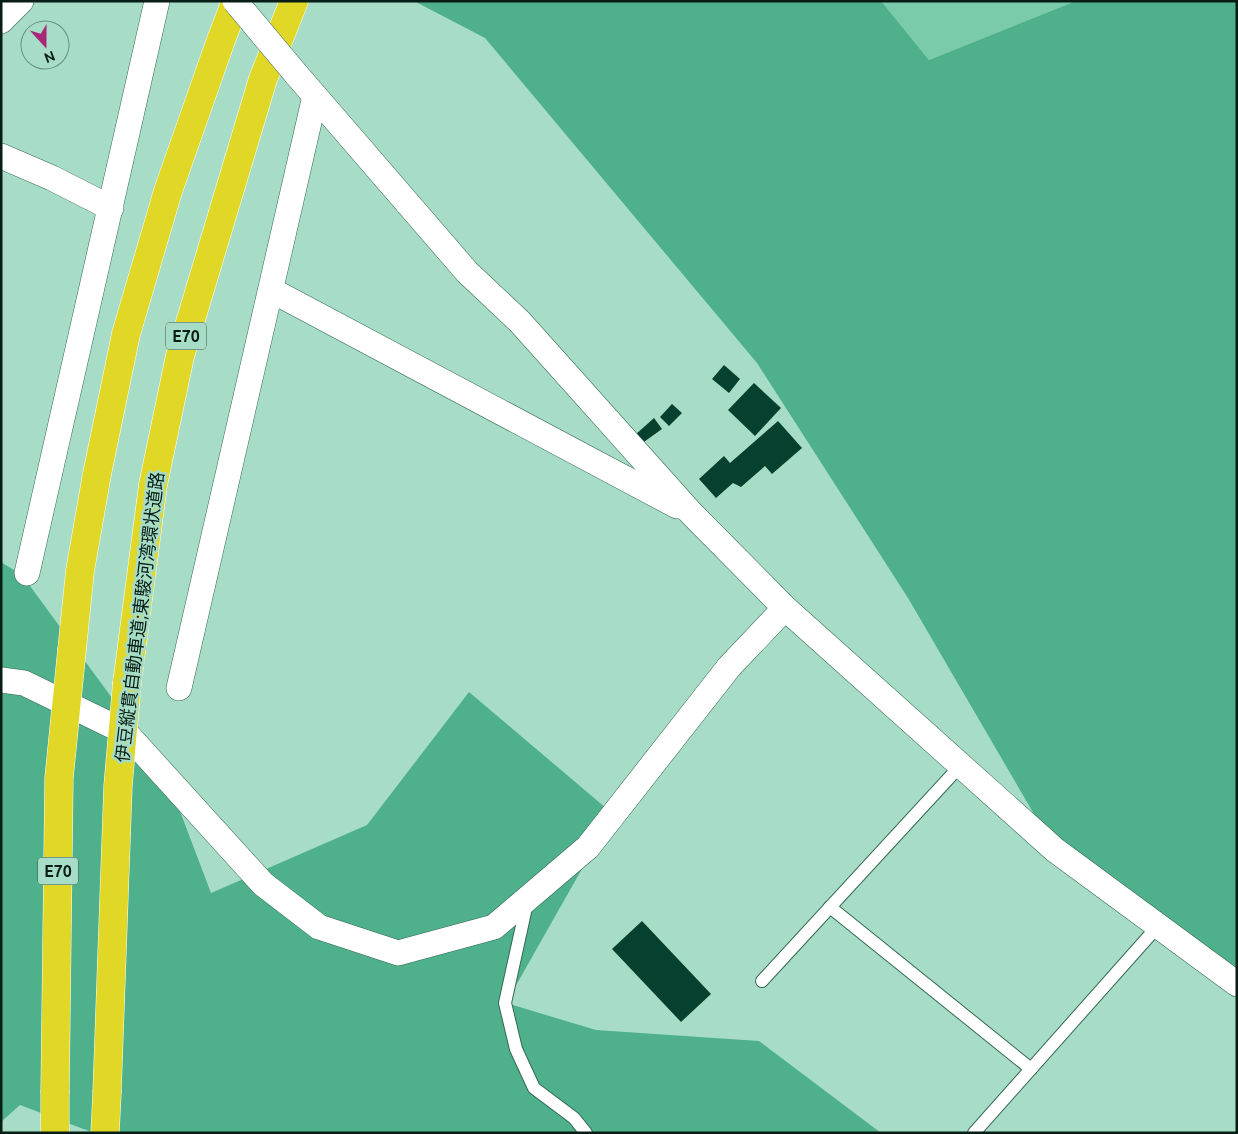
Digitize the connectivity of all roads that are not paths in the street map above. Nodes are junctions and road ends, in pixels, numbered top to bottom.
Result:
1 (21, 1) edge
2 (157, 1) edge
3 (236, 1) edge
4 (294, 1) edge
5 (1, 21) edge
6 (315, 96) junction
7 (1, 156) edge
8 (111, 208) junction
9 (271, 290) junction
10 (691, 513) junction
11 (27, 573) dead end
12 (785, 608) junction
13 (1, 680) edge
14 (180, 688) dead end
15 (961, 765) junction
16 (528, 898) junction
17 (830, 907) junction
18 (1158, 926) junction
19 (762, 981) dead end
20 (1237, 984) edge
21 (1030, 1069) junction
22 (55, 1133) edge
23 (105, 1133) edge
24 (586, 1133) edge
25 (974, 1133) edge

1 - 5 street
2 - 8 street
3 - 6 street, bridge
3 - 22 highway, E70, bridge
4 - 23 highway, 伊豆縦貫自動車道;東駿河湾環状道路 / E70, bridge
6 - 9 street
6 - 10 street
7 - 8 street
8 - 11 street
9 - 10 street
9 - 14 street
10 - 12 street
12 - 15 street
12 - 16 street
13 - 16 street
15 - 17 lane
15 - 18 street
16 - 24 lane
17 - 19 lane
17 - 21 lane
18 - 20 street
18 - 21 lane
21 - 25 lane

